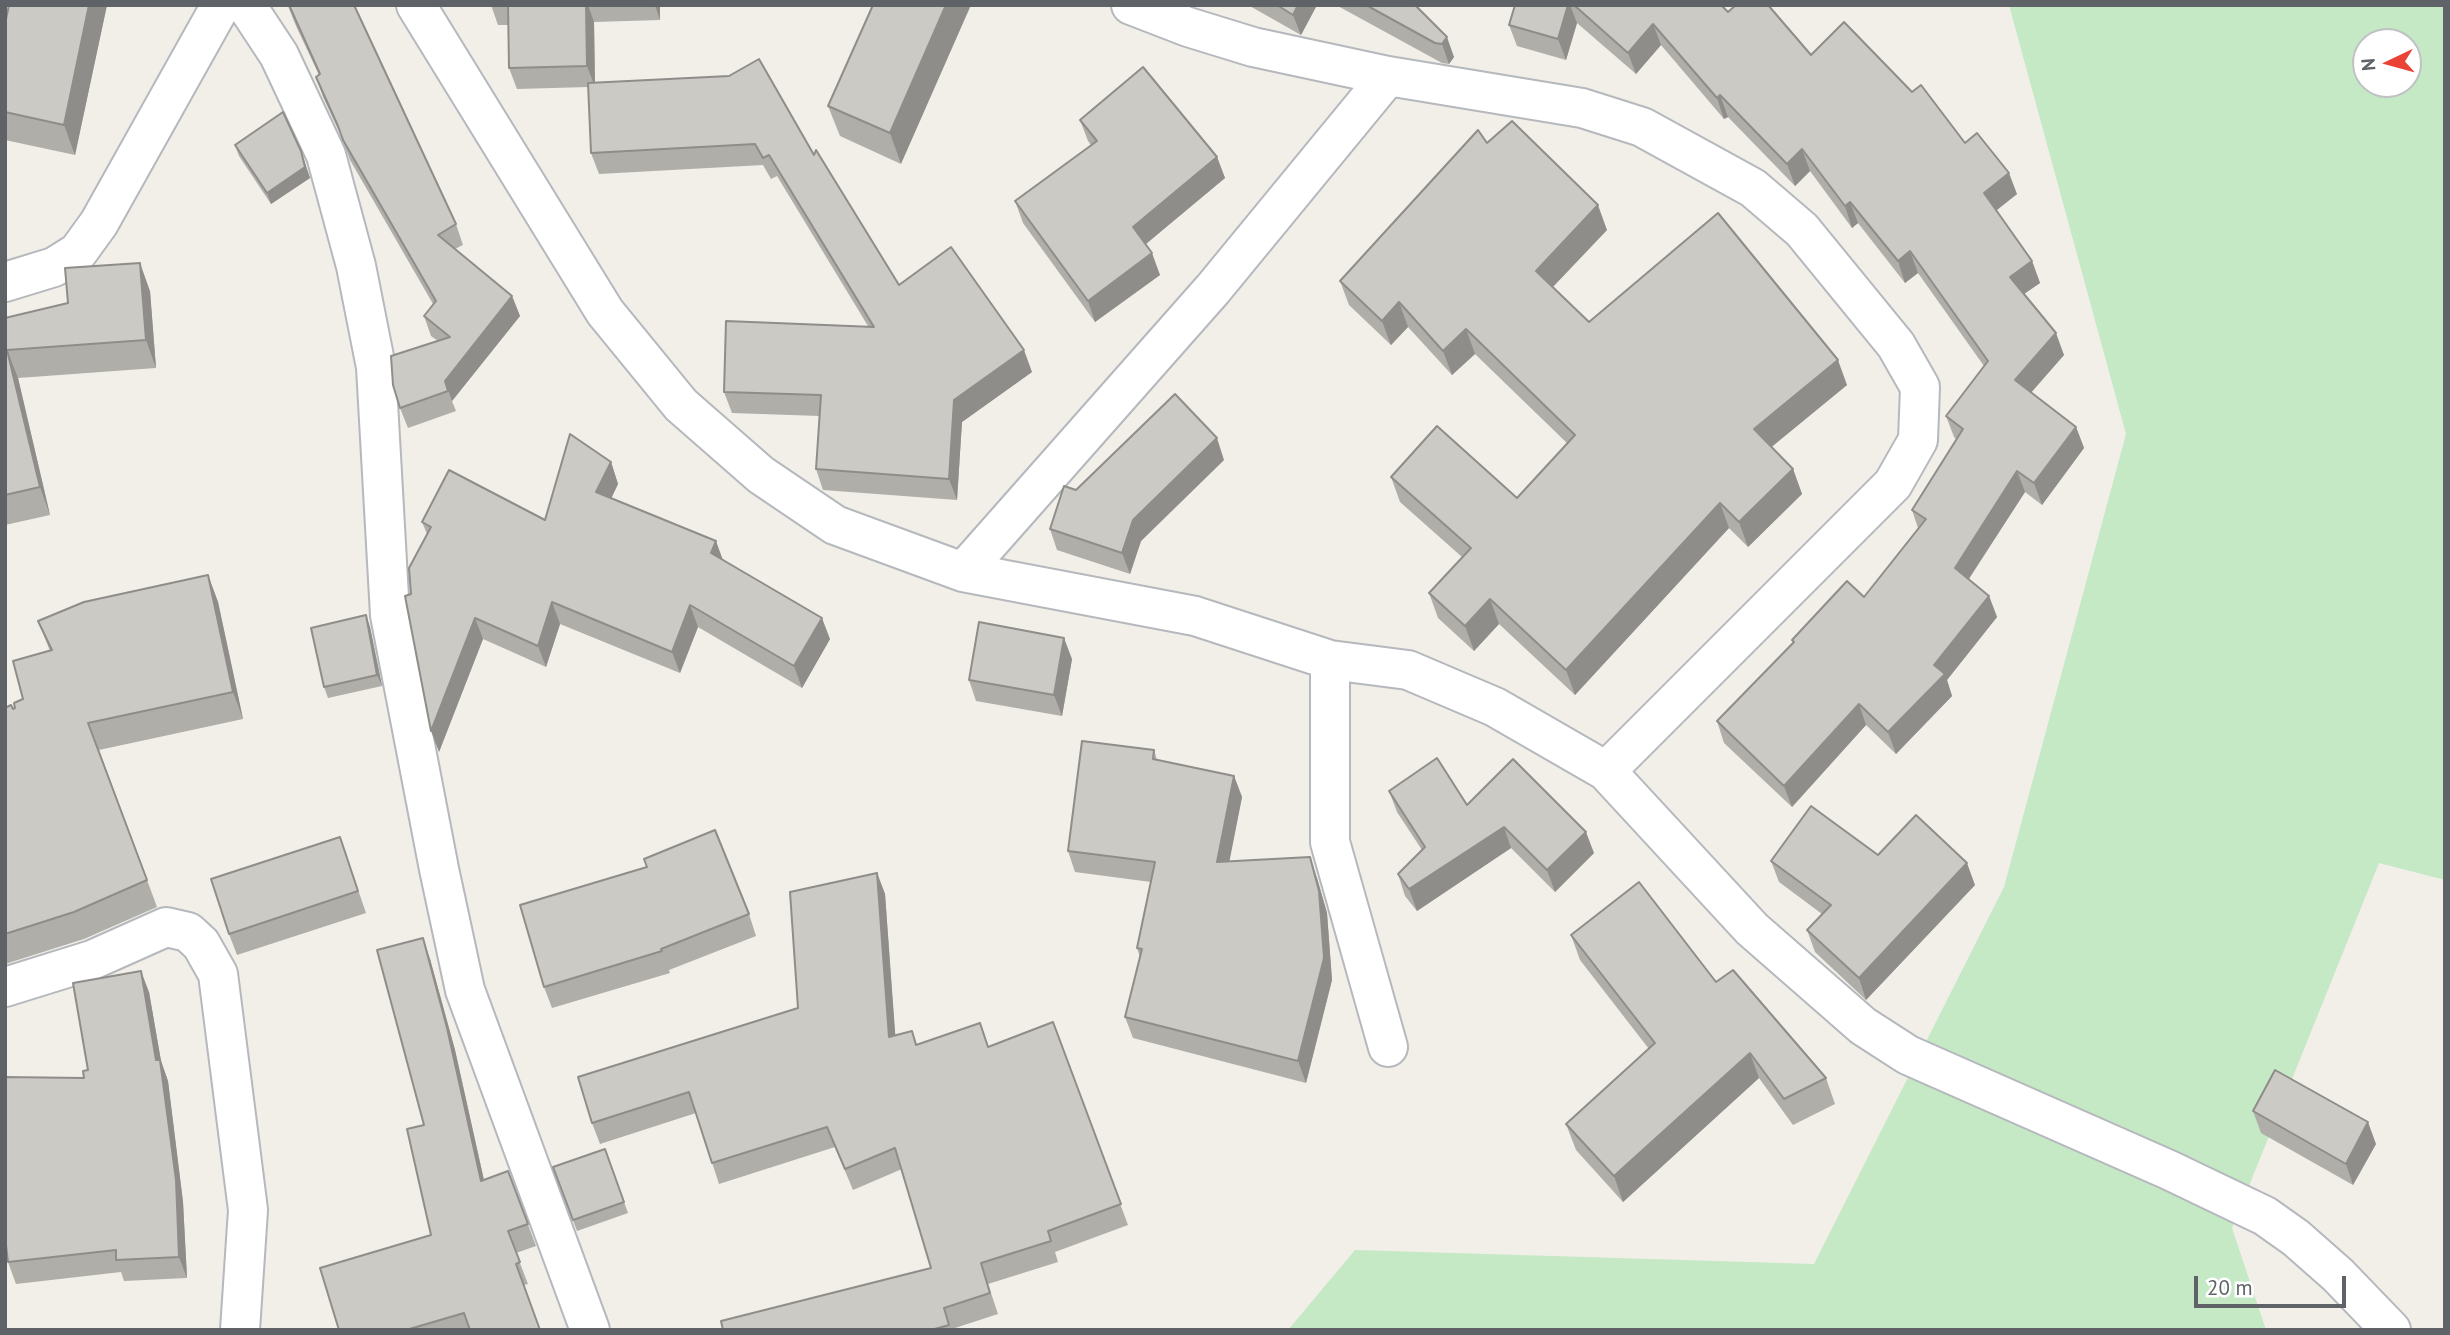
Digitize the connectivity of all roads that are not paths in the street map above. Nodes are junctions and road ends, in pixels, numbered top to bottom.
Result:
1 (221, 5) edge
2 (246, 5) edge
3 (416, 5) edge
4 (1131, 5) edge
5 (1388, 76) junction
6 (5, 282) edge
7 (963, 572) junction
8 (1330, 660) junction
9 (1606, 771) junction
10 (5, 987) edge
11 (1388, 1047) dead end
12 (240, 1330) edge
13 (590, 1330) edge
14 (2391, 1330) edge

1 - 6 street
2 - 13 street
3 - 7 street
4 - 5 street
5 - 7 street
5 - 9 street
7 - 8 street
8 - 9 street
8 - 11 street
9 - 14 street
10 - 12 street

